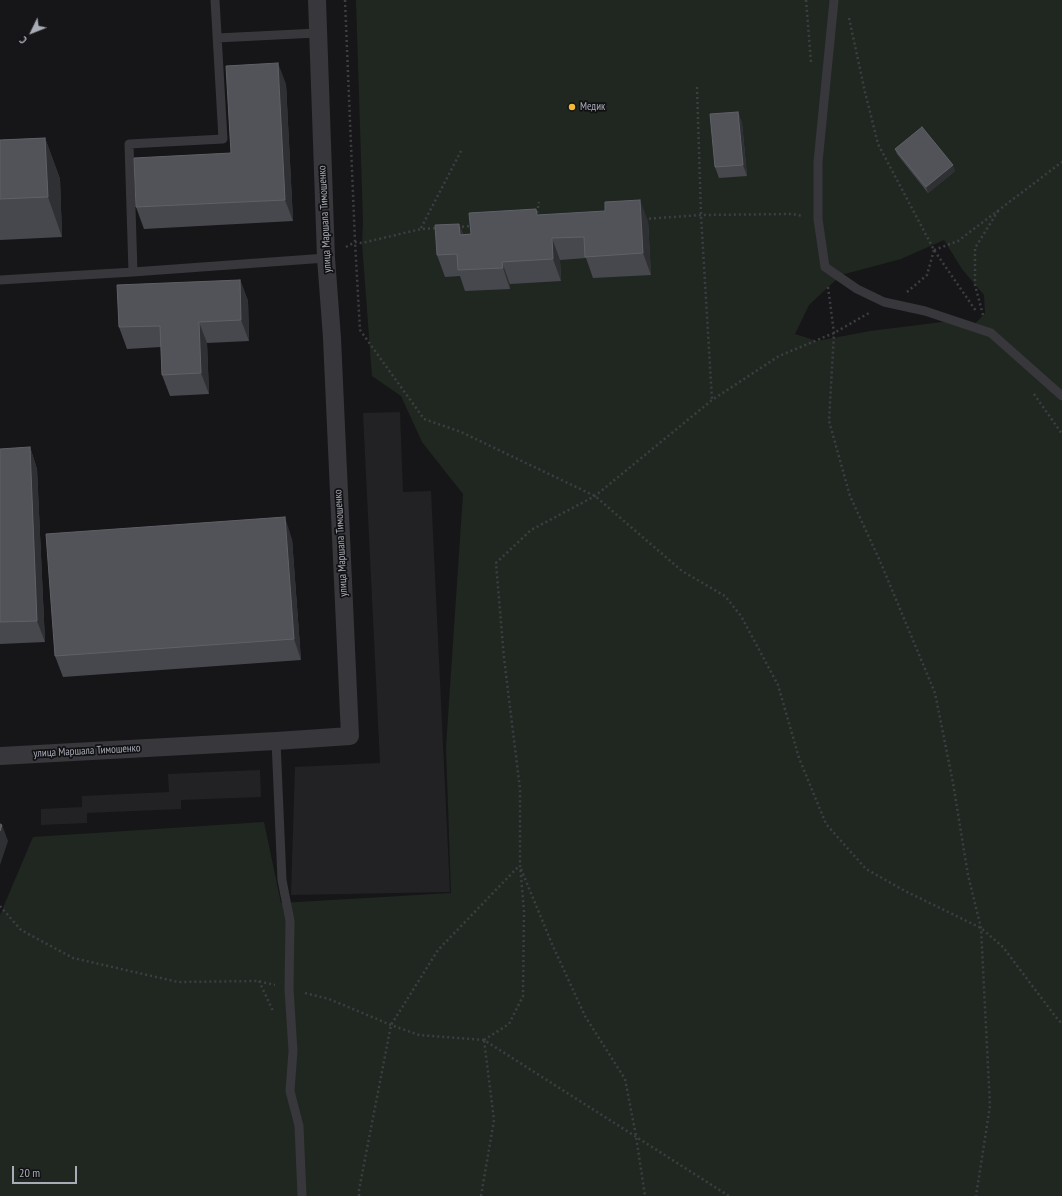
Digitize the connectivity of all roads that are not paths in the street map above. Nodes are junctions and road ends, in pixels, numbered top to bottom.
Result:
1 (215, 0) edge
2 (317, 0) edge
3 (834, 0) edge
4 (317, 33) junction
5 (217, 38) junction
6 (326, 258) junction
7 (133, 272) junction
8 (0, 280) edge
9 (1062, 396) edge
10 (276, 741) junction
11 (0, 756) edge
12 (302, 1196) edge

1 - 5 lane
2 - 4 street, улица Маршала Тимошенко
3 - 9 lane
4 - 5 lane
4 - 6 street, улица Маршала Тимошенко
5 - 7 lane
6 - 7 lane
6 - 10 street, улица Маршала Тимошенко
7 - 8 lane
10 - 11 street, улица Маршала Тимошенко
10 - 12 lane

